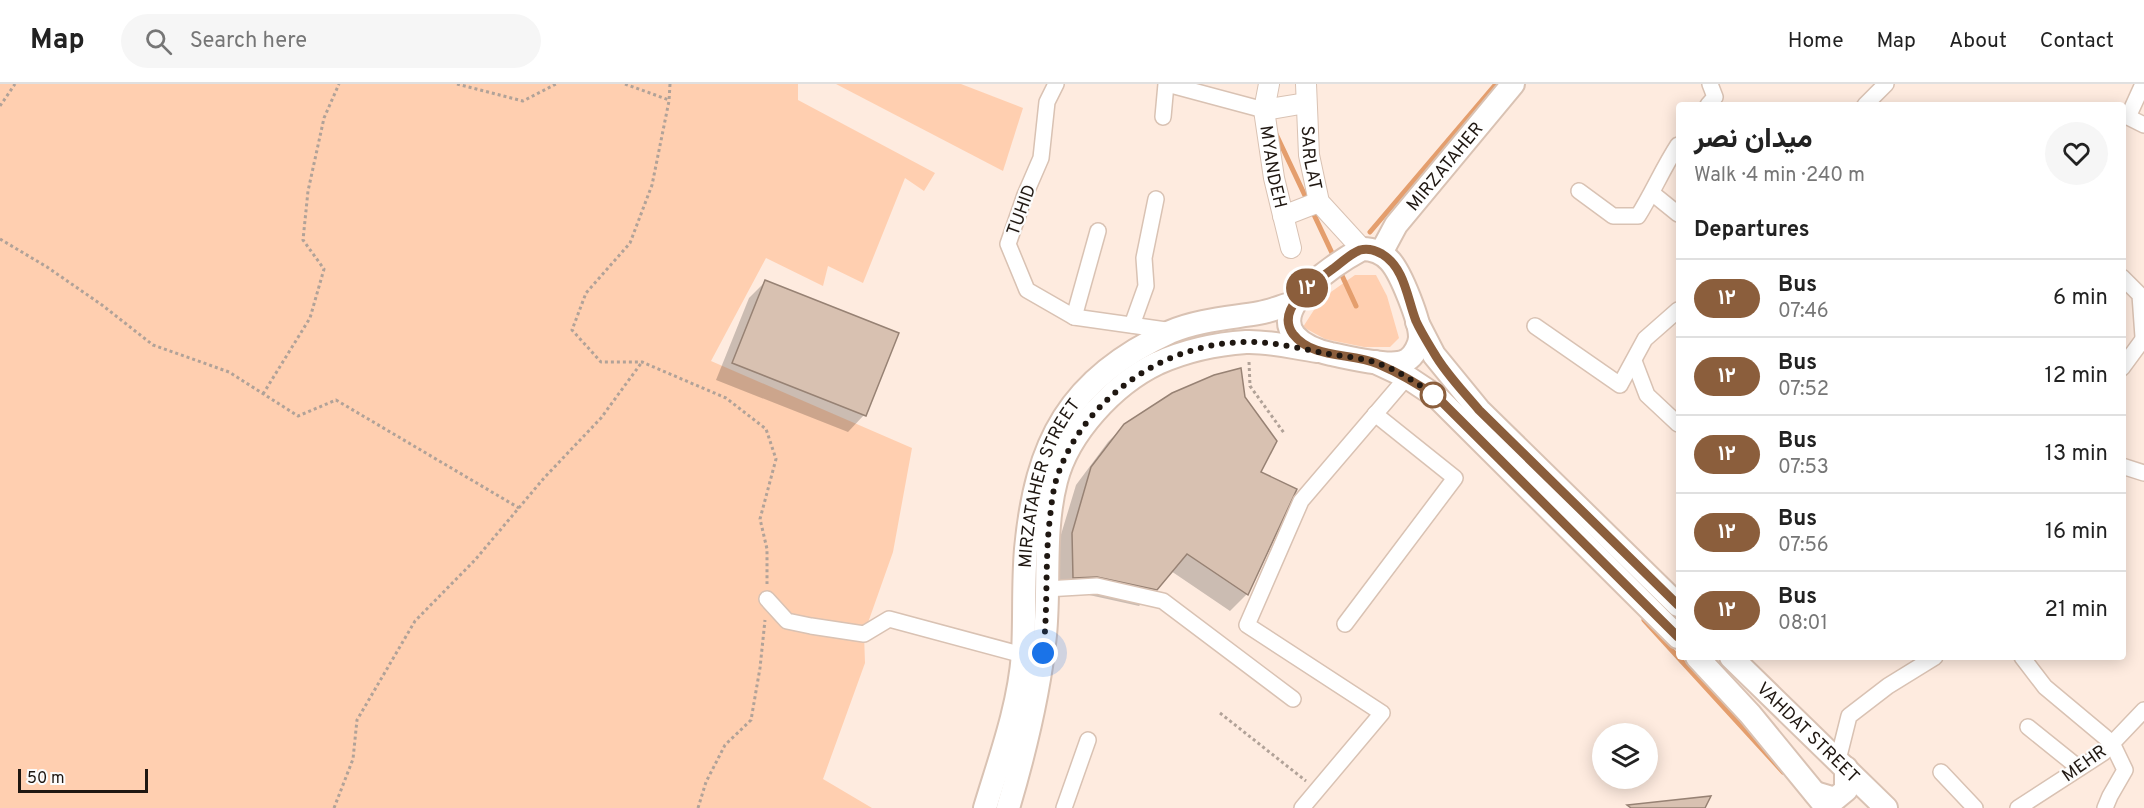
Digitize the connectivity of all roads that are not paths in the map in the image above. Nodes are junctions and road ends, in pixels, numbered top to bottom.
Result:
1 (1056, 84) edge
2 (1167, 84) edge
3 (1269, 84) edge
4 (1513, 84) edge
5 (1710, 84) edge
6 (1886, 84) edge
7 (2143, 84) edge
8 (1185, 86) edge
9 (1306, 94) edge
10 (1711, 102) edge
11 (1867, 102) edge
12 (1270, 109) junction
13 (1163, 117) dead end
14 (2126, 120) edge
15 (2126, 122) edge
16 (2144, 125) edge
17 (1676, 148) edge
18 (1579, 191) dead end
19 (1652, 193) junction
20 (1156, 199) dead end
21 (1313, 205) junction
22 (1676, 212) edge
23 (1283, 216) junction
24 (1098, 231) dead end
25 (1291, 248) dead end
26 (1371, 251) junction
27 (2126, 280) edge
28 (1294, 303) junction
29 (1676, 312) edge
30 (1074, 317) junction
31 (1417, 322) junction
32 (1132, 325) junction
33 (1535, 326) dead end
34 (1173, 331) junction
35 (2143, 338) edge
36 (1318, 351) junction
37 (1634, 361) junction
38 (1375, 362) junction
39 (2126, 362) edge
40 (1407, 377) junction
41 (1375, 414) junction
42 (1676, 422) edge
43 (2126, 467) edge
44 (2144, 473) edge
45 (1046, 589) junction
46 (767, 599) road end
47 (1676, 603) edge
48 (1345, 624) dead end
49 (1676, 636) edge
50 (1023, 655) junction
51 (1700, 660) edge
52 (1734, 660) edge
53 (1930, 660) edge
54 (2028, 660) edge
55 (1293, 699) dead end
56 (2144, 710) edge
57 (2028, 728) dead end
58 (1088, 740) dead end
59 (2112, 744) junction
60 (1842, 764) junction
61 (2079, 768) junction
62 (1941, 772) dead end
63 (1821, 801) edge
64 (1883, 807) edge
65 (985, 808) edge
66 (1008, 808) edge
67 (1064, 808) edge
68 (1302, 808) edge
69 (1975, 808) edge
70 (2018, 808) edge
71 (2105, 808) edge

1 - 30 street, TUHID
2 - 8 street
2 - 13 street
3 - 12 street, MYANDEH
4 - 26 main road, MIRZATAHER
5 - 10 street
6 - 11 street
7 - 14 street
8 - 12 street
9 - 12 street
9 - 21 street, SARLAT
12 - 23 street, MYANDEH
15 - 16 street
17 - 19 street
18 - 19 street
19 - 22 street
20 - 32 street
21 - 23 street
21 - 26 street, SARLAT
23 - 25 street, MYANDEH
24 - 30 street
26 - 28 main road
26 - 31 main road
27 - 35 street
28 - 34 main road, MIRZATAHER STREET
28 - 36 main road
29 - 37 street
30 - 32 street, TUHID
31 - 38 main road
31 - 47 main road
32 - 34 street, TUHID
33 - 37 street
34 - 50 main road, MIRZATAHER STREET
35 - 39 street
36 - 38 main road
36 - 45 main road
37 - 42 street
38 - 40 main road
40 - 41 street
40 - 49 main road
41 - 48 street
41 - 68 street
43 - 44 street
45 - 55 street
45 - 66 main road
46 - 50 street
50 - 65 main road, MIRZATAHER STREET
51 - 63 main road, VAHDAT STREET
52 - 60 main road, VAHDAT STREET
53 - 60 street
54 - 59 street
56 - 59 street, MEHR
57 - 61 street
58 - 67 street
59 - 61 street, MEHR
59 - 71 street
60 - 63 main road
60 - 64 main road, VAHDAT STREET
61 - 70 street, MEHR
62 - 69 street

